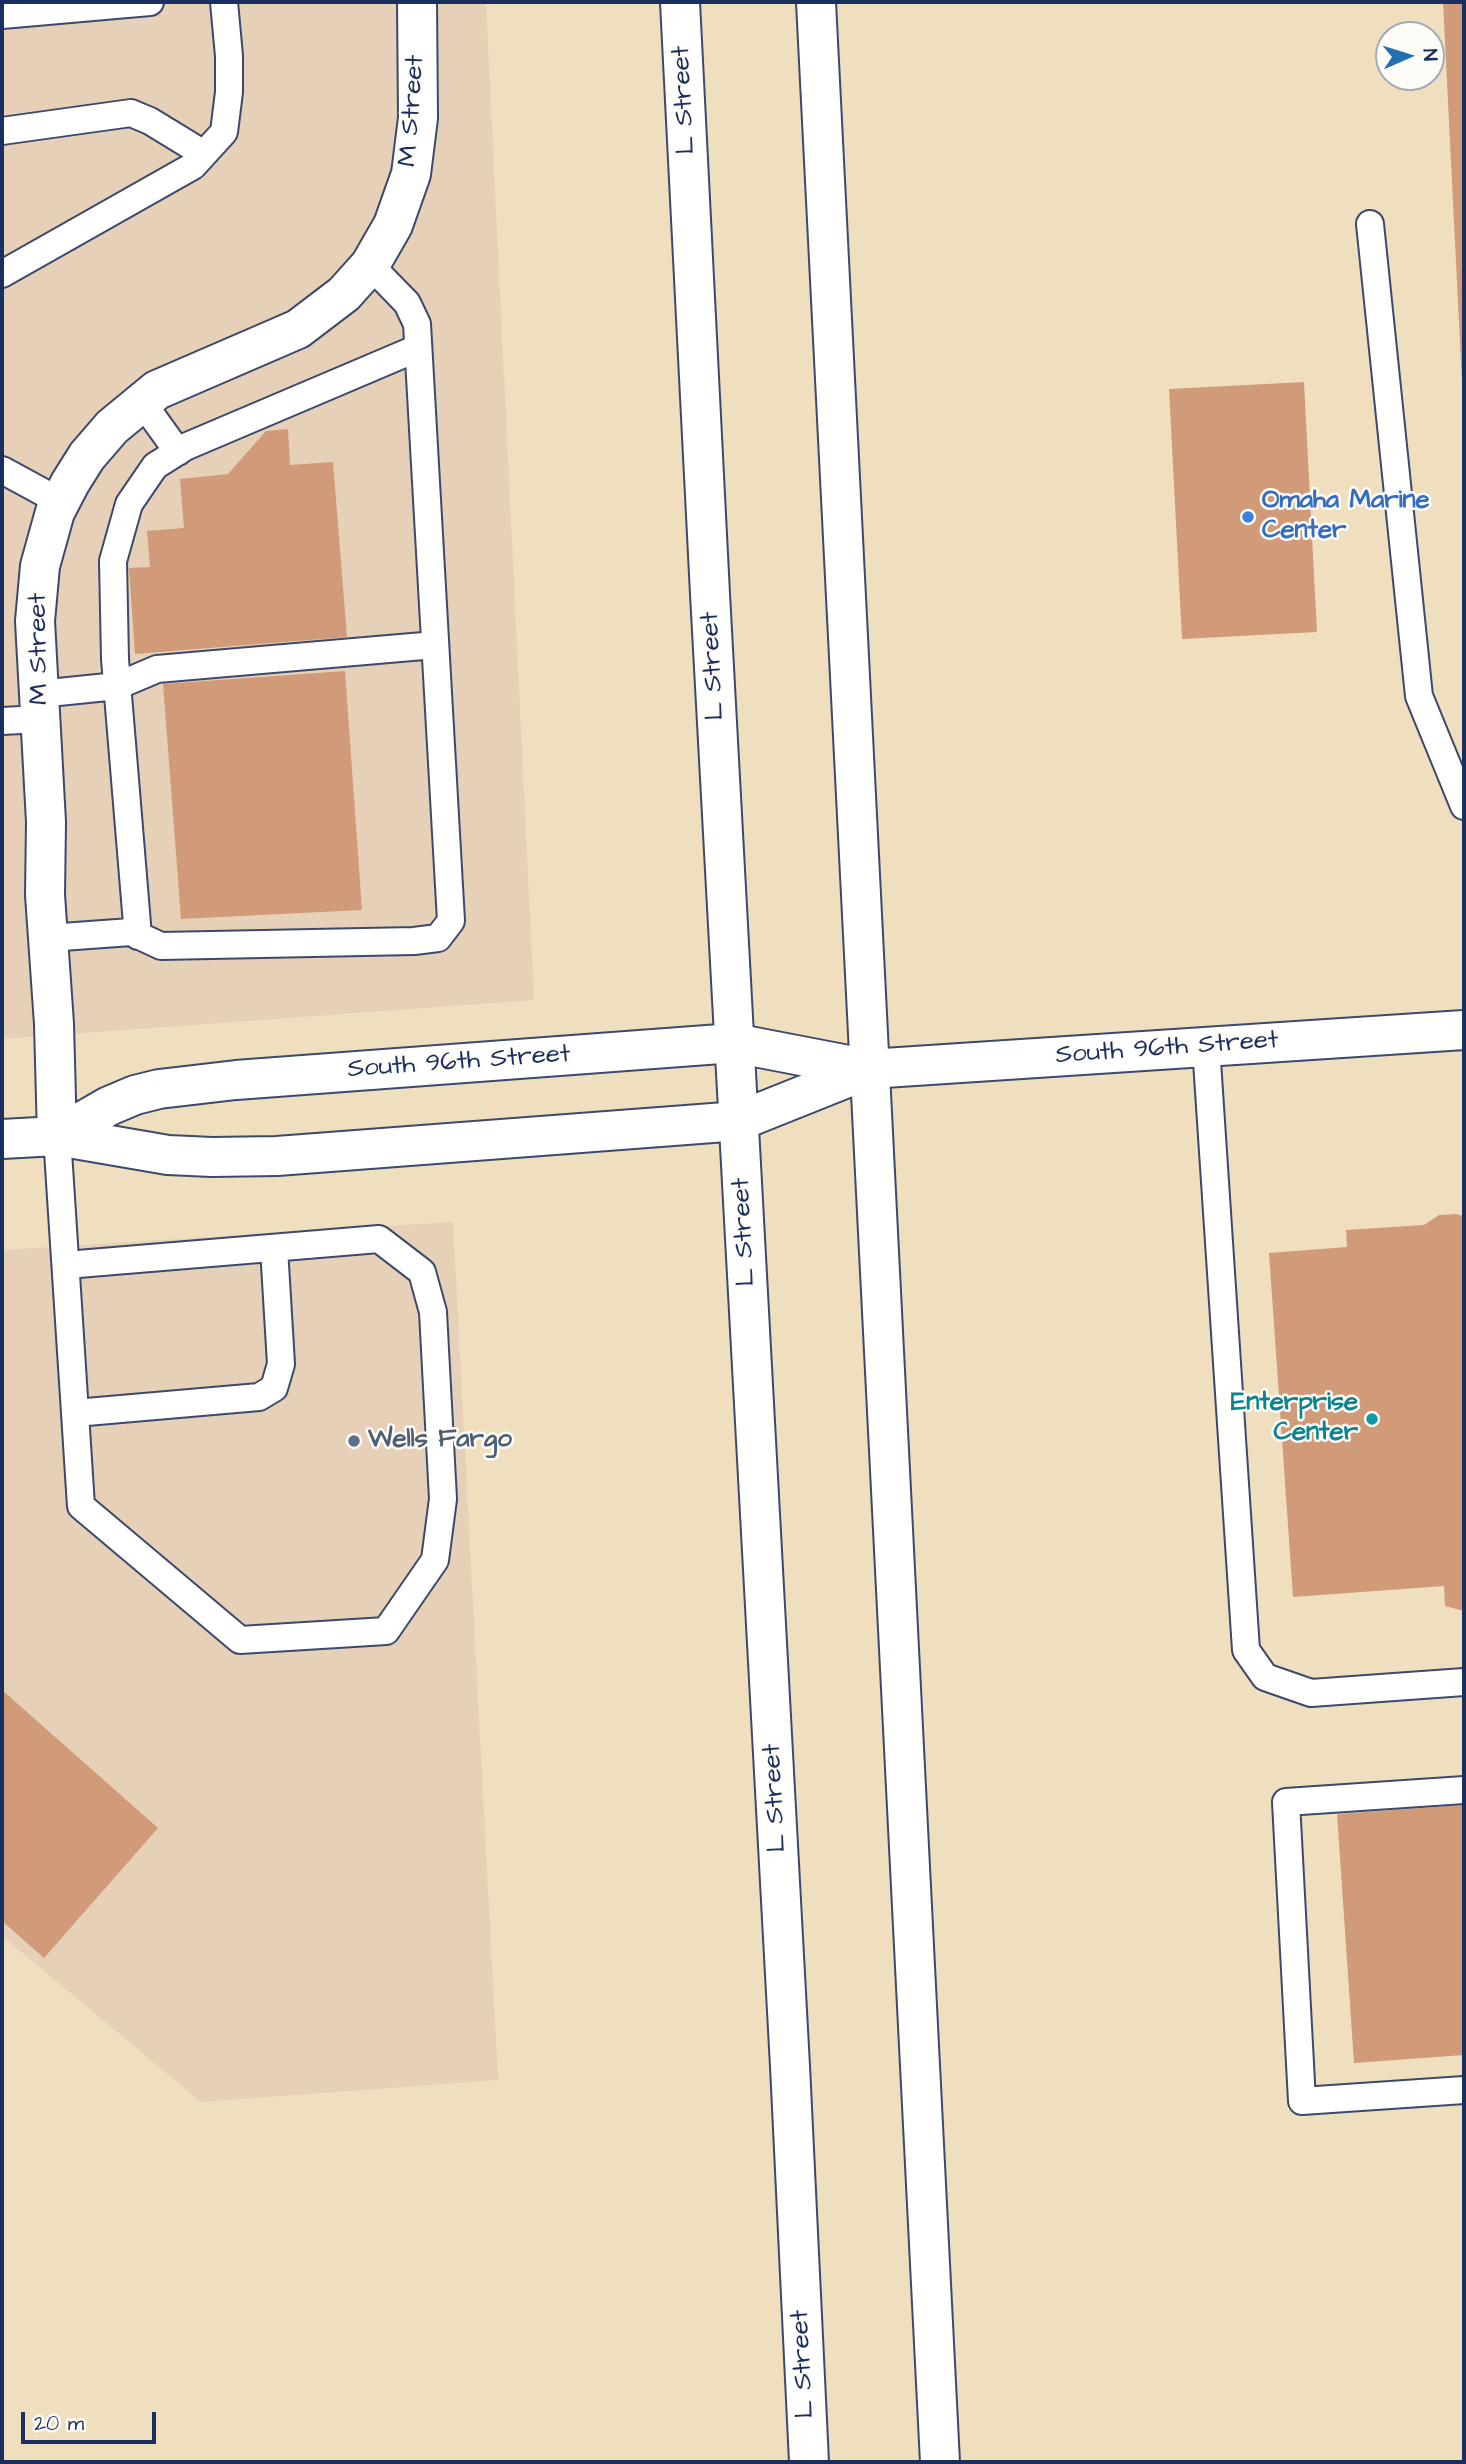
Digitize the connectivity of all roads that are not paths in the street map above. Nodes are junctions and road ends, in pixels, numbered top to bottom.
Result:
1 (150, 2) edge
2 (224, 2) edge
3 (417, 2) edge
4 (680, 2) edge
5 (816, 2) edge
6 (2, 15) edge
7 (2, 131) edge
8 (204, 154) junction
9 (1370, 224) dead end
10 (370, 265) junction
11 (2, 274) edge
12 (418, 348) junction
13 (142, 402) junction
14 (178, 452) junction
15 (2, 470) edge
16 (61, 502) junction
17 (435, 645) junction
18 (117, 686) junction
19 (40, 706) junction
20 (2, 721) edge
21 (1464, 806) edge
22 (138, 936) junction
23 (48, 938) junction
24 (1464, 1030) edge
25 (734, 1044) junction
26 (1206, 1046) junction
27 (869, 1069) junction
28 (739, 1121) junction
29 (57, 1136) junction
30 (2, 1139) edge
31 (275, 1248) junction
32 (66, 1265) junction
33 (75, 1413) junction
34 (1464, 1682) edge
35 (1464, 1790) edge
36 (1464, 2090) edge
37 (809, 2462) edge
38 (940, 2462) edge

1 - 6 lane
2 - 8 lane
3 - 10 main road, M Street
4 - 25 main road, L Street
5 - 27 main road
7 - 8 lane
8 - 11 lane
9 - 21 lane
10 - 12 lane
10 - 13 main road, M Street
12 - 14 lane
12 - 17 lane
13 - 14 lane
13 - 16 main road, M Street
14 - 18 lane
15 - 16 lane
16 - 19 main road, M Street
17 - 18 lane
17 - 22 lane
18 - 19 lane
18 - 22 lane
19 - 20 lane
19 - 23 main road, M Street
22 - 23 lane
23 - 29 main road, M Street
24 - 26 main road, South 96th Street
25 - 27 main road, South 96th Street
25 - 28 main road, L Street
25 - 29 main road, South 96th Street
26 - 27 main road, South 96th Street
26 - 34 lane
27 - 28 main road, South 96th Street
27 - 38 main road
28 - 29 main road, South 96th Street
28 - 37 main road, L Street
29 - 30 main road, South 96th Street
29 - 32 lane
31 - 32 lane
31 - 33 lane
31 - 33 lane
32 - 33 lane
35 - 36 lane

